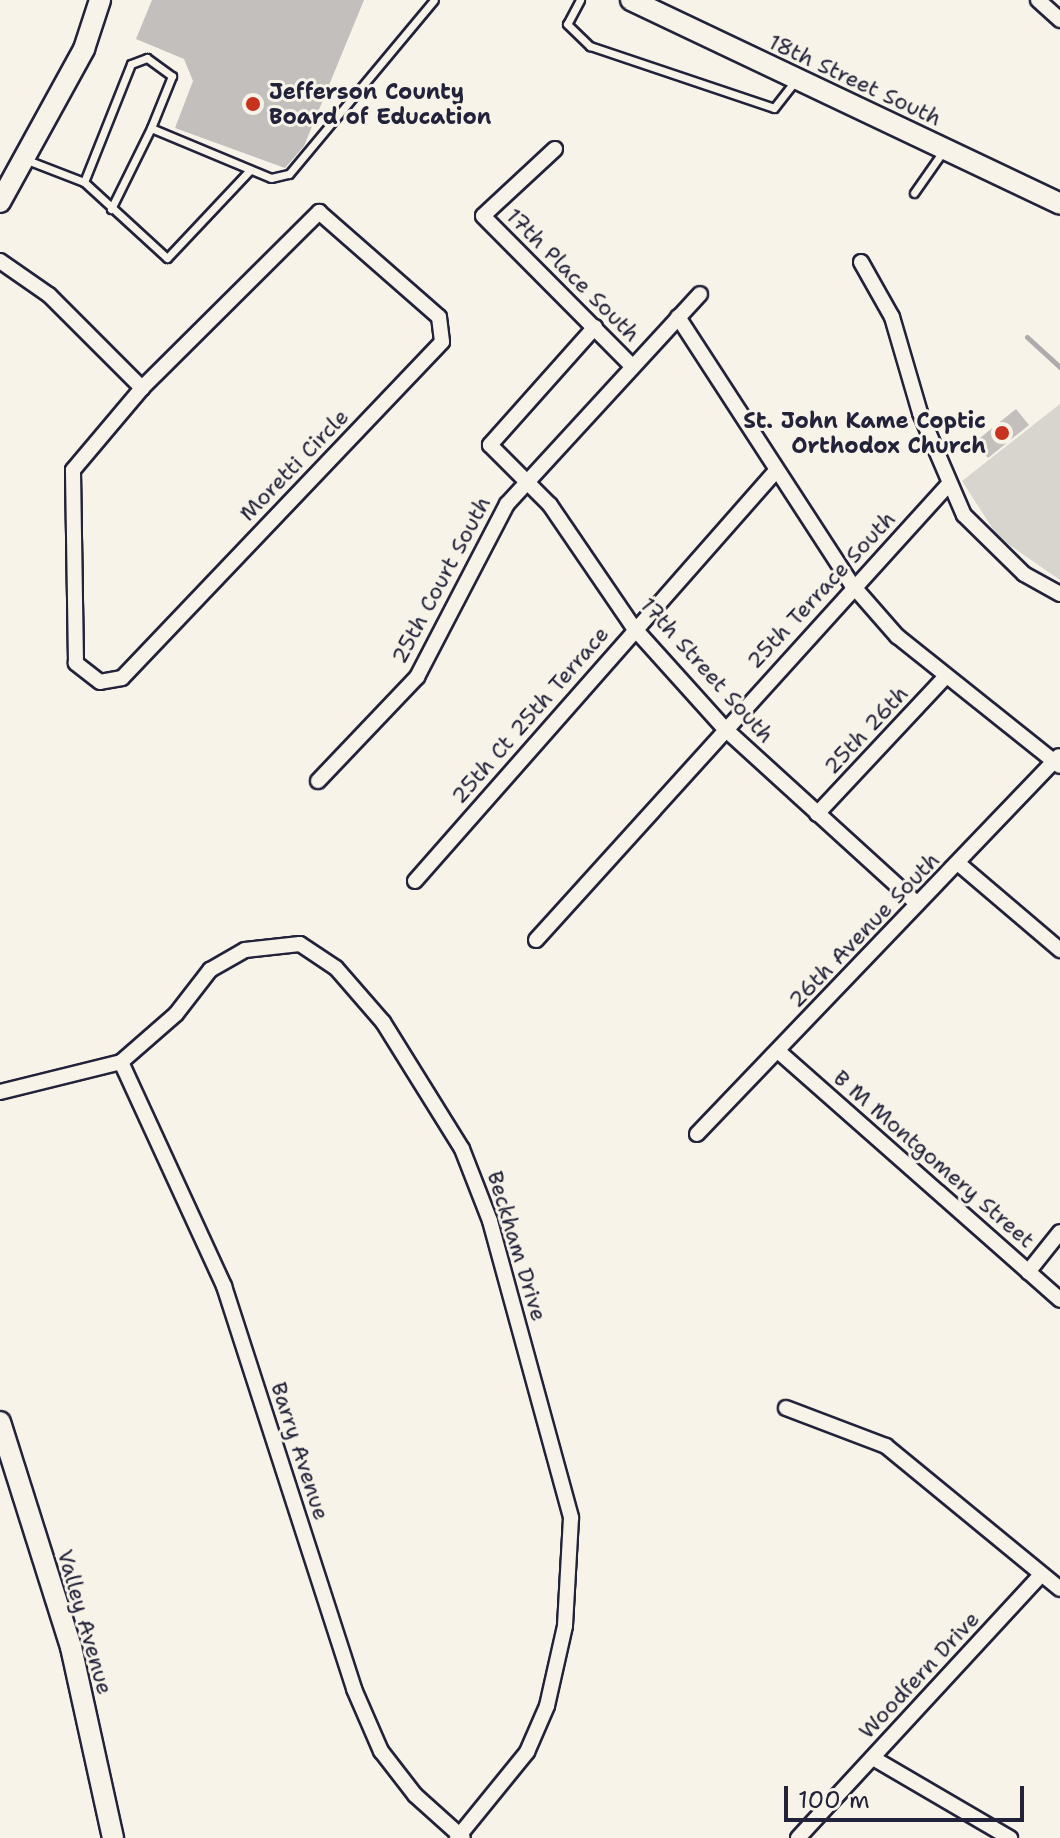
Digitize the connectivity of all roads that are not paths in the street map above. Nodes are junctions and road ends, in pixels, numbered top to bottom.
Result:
1 (100, 0) edge
2 (434, 0) edge
3 (580, 0) edge
4 (631, 0) edge
5 (1038, 0) edge
6 (1060, 20) edge
7 (794, 82) junction
8 (151, 128) junction
9 (945, 148) junction
10 (555, 149) dead end
11 (25, 160) junction
12 (250, 170) junction
13 (84, 182) junction
14 (914, 193) dead end
15 (0, 202) edge
16 (1060, 204) edge
17 (111, 209) junction
18 (0, 261) edge
19 (861, 262) dead end
20 (700, 294) dead end
21 (678, 317) junction
22 (595, 327) junction
23 (631, 365) junction
24 (142, 388) junction
25 (775, 472) junction
26 (527, 479) junction
27 (948, 485) junction
28 (853, 586) junction
29 (1060, 594) edge
30 (634, 628) junction
31 (946, 676) junction
32 (724, 728) junction
33 (1058, 760) edge
34 (318, 781) dead end
35 (817, 814) junction
36 (959, 864) junction
37 (415, 881) dead end
38 (916, 903) junction
39 (536, 940) dead end
40 (1060, 950) edge
41 (778, 1051) junction
42 (121, 1062) junction
43 (0, 1092) edge
44 (697, 1134) dead end
45 (1060, 1232) edge
46 (1028, 1272) junction
47 (1060, 1300) edge
48 (786, 1408) dead end
49 (0, 1422) edge
50 (1040, 1576) junction
51 (1060, 1589) edge
52 (873, 1758) junction
53 (989, 1833) edge
54 (460, 1837) edge
55 (113, 1838) edge
56 (798, 1838) edge
57 (1010, 1838) edge

1 - 11 main road
2 - 12 lane
3 - 7 lane
4 - 7 main road, 18th Street South
5 - 6 street
7 - 9 main road, 18th Street South
8 - 12 lane
8 - 13 lane
8 - 17 lane
9 - 14 lane
9 - 16 main road, 18th Street South
10 - 22 street, 17th Place South
11 - 13 lane
11 - 15 main road
12 - 17 lane
13 - 17 lane
18 - 24 street
19 - 27 street
20 - 21 street, 25th Court South
21 - 23 street, 25th Court South
21 - 25 street
22 - 23 street, 17th Place South
22 - 26 street, 17th Street South
23 - 26 street, 25th Court South
24 - 24 street, Moretti Circle
25 - 28 street
25 - 30 street, 25th Ct 25th Terrace
26 - 30 street, 17th Street South
26 - 34 street, 25th Court South
27 - 28 street, 25th Terrace South
27 - 29 street
28 - 31 street
28 - 32 street, 25th Terrace South
30 - 32 street, 17th Street South
30 - 37 street, 25th Ct 25th Terrace
31 - 33 street
31 - 35 street, 25th 26th
32 - 35 street, 17th Street South
32 - 39 street, 25th Terrace South
33 - 36 street, 26th Avenue South
35 - 38 street, 17th Street South
36 - 38 street, 26th Avenue South
36 - 40 street
38 - 41 street, 26th Avenue South
41 - 44 street, 26th Avenue South
41 - 46 street, B M Montgomery Street
42 - 43 street, Beckham Drive
42 - 54 street, Barry Avenue
42 - 54 street, Beckham Drive
45 - 46 street
46 - 47 street, B M Montgomery Street
48 - 50 street
49 - 55 main road, Valley Avenue
50 - 51 street
50 - 52 street, Woodfern Drive
52 - 53 street
52 - 56 street, Woodfern Drive
53 - 57 street

